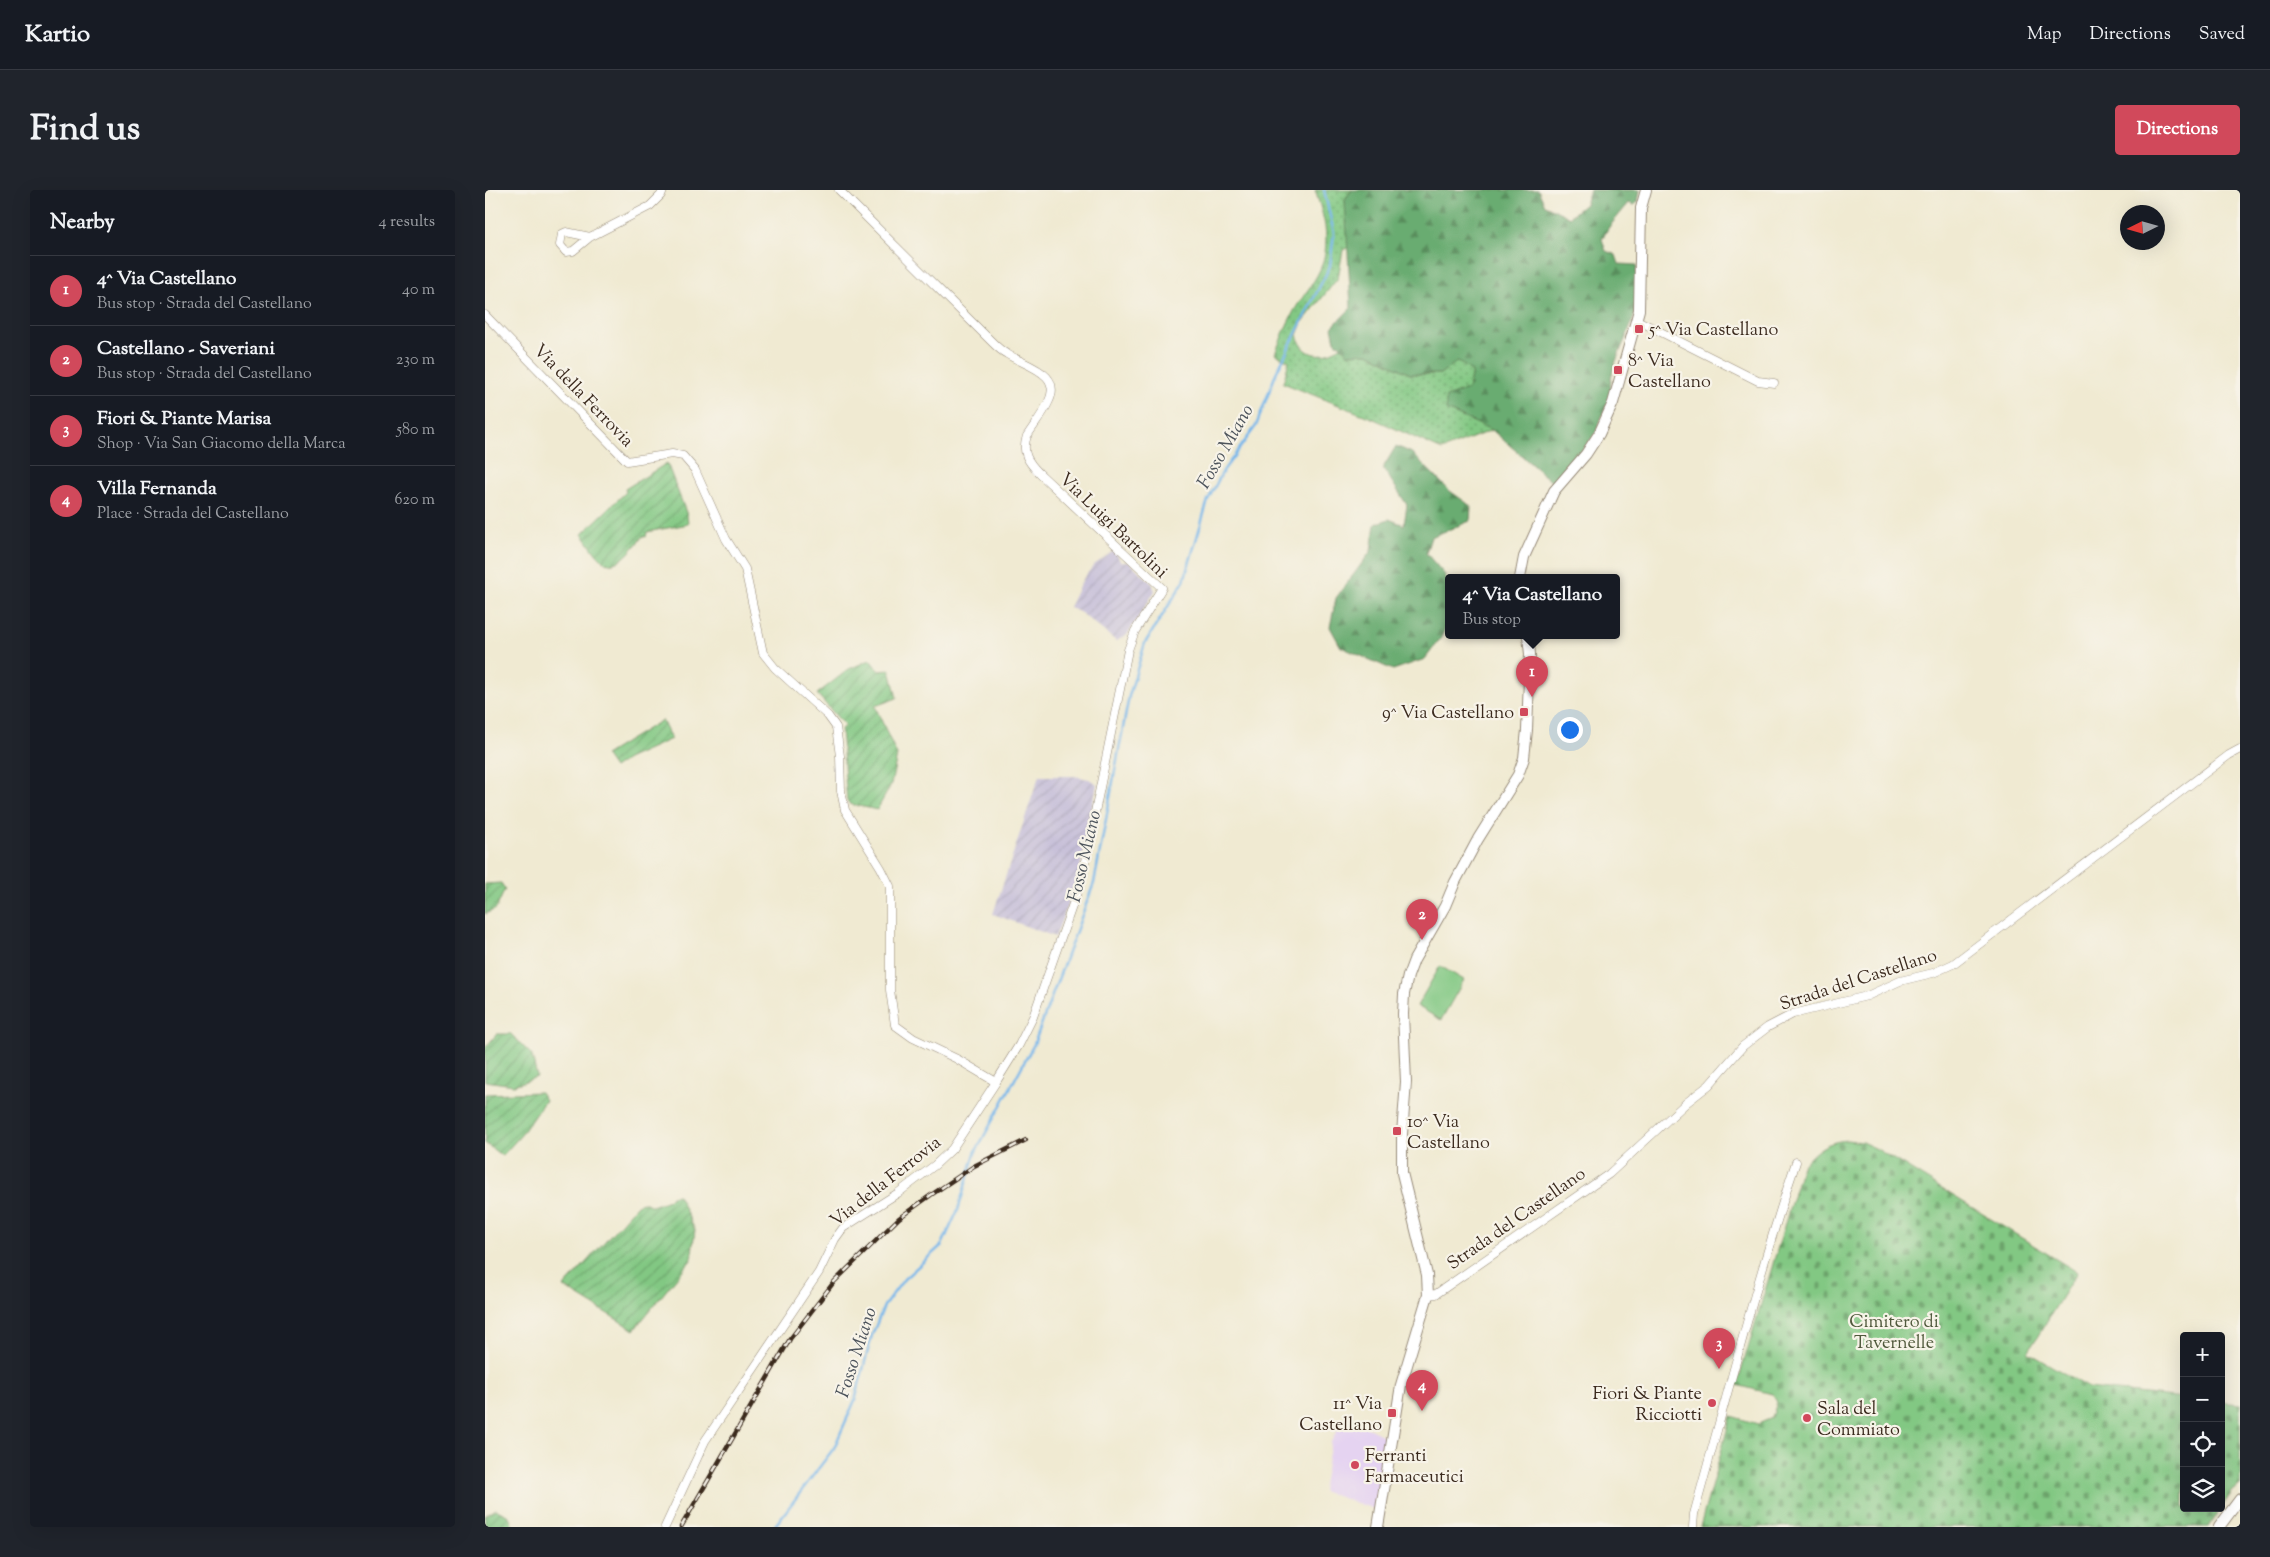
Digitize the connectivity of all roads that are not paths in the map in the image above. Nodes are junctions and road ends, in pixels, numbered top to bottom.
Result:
1 (663, 190) edge
2 (839, 190) edge
3 (1646, 190) edge
4 (590, 236) dead end
5 (485, 315) edge
6 (1637, 320) junction
7 (1774, 383) dead end
8 (1521, 574) edge
9 (1528, 639) edge
10 (2240, 749) edge
11 (996, 1082) junction
12 (1796, 1162) dead end
13 (1428, 1295) junction
14 (2240, 1499) edge
15 (665, 1527) edge
16 (1378, 1527) edge
17 (1693, 1527) edge
18 (2219, 1527) edge

1 - 4 street
2 - 11 street, Via Luigi Bartolini
3 - 6 street
5 - 11 street, Via della Ferrovia
6 - 7 street
6 - 8 street
9 - 13 street, Strada del Castellano
10 - 13 street, Strada del Castellano
11 - 15 street, Via della Ferrovia
12 - 17 street
13 - 16 street, Strada del Castellano
14 - 18 street

